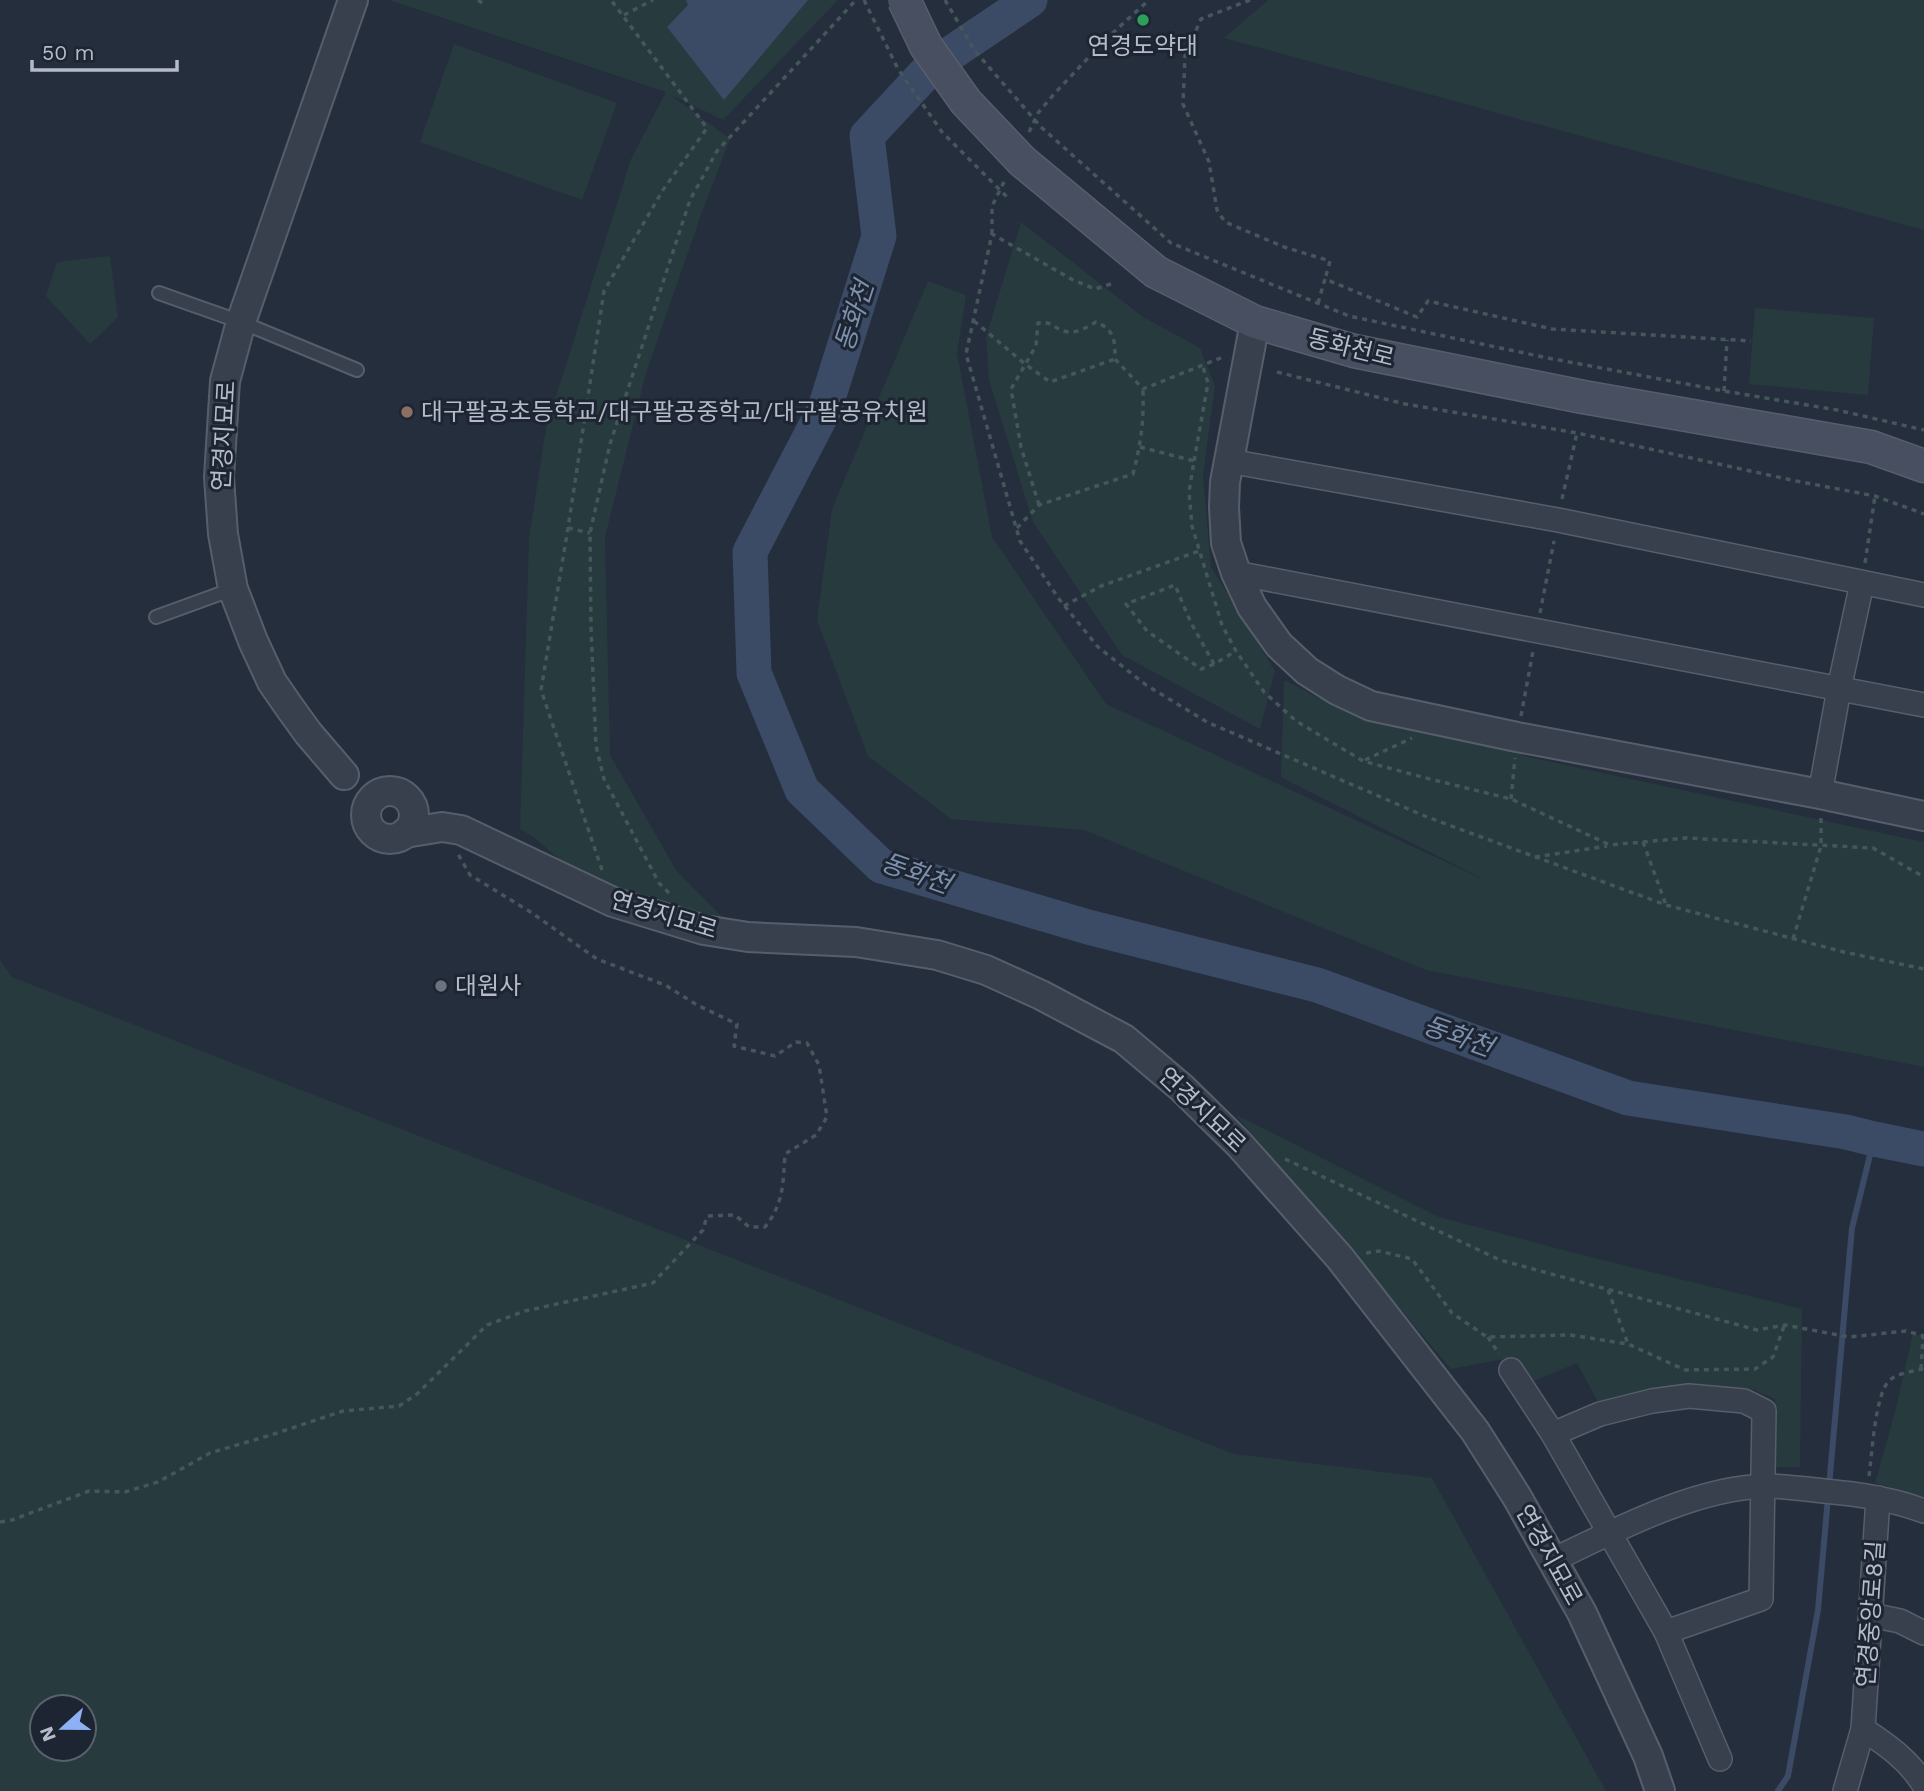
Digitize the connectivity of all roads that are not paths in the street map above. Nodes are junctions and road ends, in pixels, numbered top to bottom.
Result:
1 (353, 0) edge
2 (904, 0) edge
3 (159, 293) dead end
4 (241, 322) junction
5 (1255, 322) junction
6 (357, 370) dead end
7 (1229, 461) junction
8 (1924, 466) edge
9 (1236, 573) junction
10 (1862, 583) junction
11 (233, 589) junction
12 (1924, 595) edge
13 (156, 617) dead end
14 (1839, 688) junction
15 (1924, 705) edge
16 (374, 800) junction
17 (1820, 802) junction
18 (1924, 816) edge
19 (409, 822) junction
20 (1511, 1370) dead end
21 (1553, 1434) junction
22 (1772, 1487) junction
23 (1867, 1496) junction
24 (1924, 1511) edge
25 (1610, 1533) junction
26 (1553, 1560) junction
27 (1871, 1615) junction
28 (1666, 1632) junction
29 (1924, 1633) edge
30 (1863, 1729) junction
31 (1720, 1759) dead end
32 (1924, 1785) edge
33 (1660, 1791) edge
34 (1845, 1791) edge

1 - 4 street, 연경지묘로
2 - 5 main road, 동화천로, bridge
3 - 4 lane
4 - 6 lane
4 - 11 street, 연경지묘로
5 - 7 street
5 - 8 main road, 동화천로
7 - 9 street
7 - 10 street
9 - 14 street
9 - 17 street
10 - 12 street
10 - 14 street
11 - 13 lane
11 - 16 street, 연경지묘로
14 - 15 street
14 - 17 street
16 - 19 street
16 - 19 street
17 - 18 street
19 - 26 street, 연경지묘로
20 - 21 street
21 - 22 street
21 - 25 street
22 - 23 street
22 - 25 street
22 - 28 street
23 - 24 street
23 - 27 street, 연경중앙로8길
25 - 26 street
25 - 28 street
26 - 33 street, 연경지묘로
27 - 29 street
27 - 30 street, 연경중앙로8길
28 - 31 street
30 - 32 street
30 - 34 street, 연경중앙로8길

